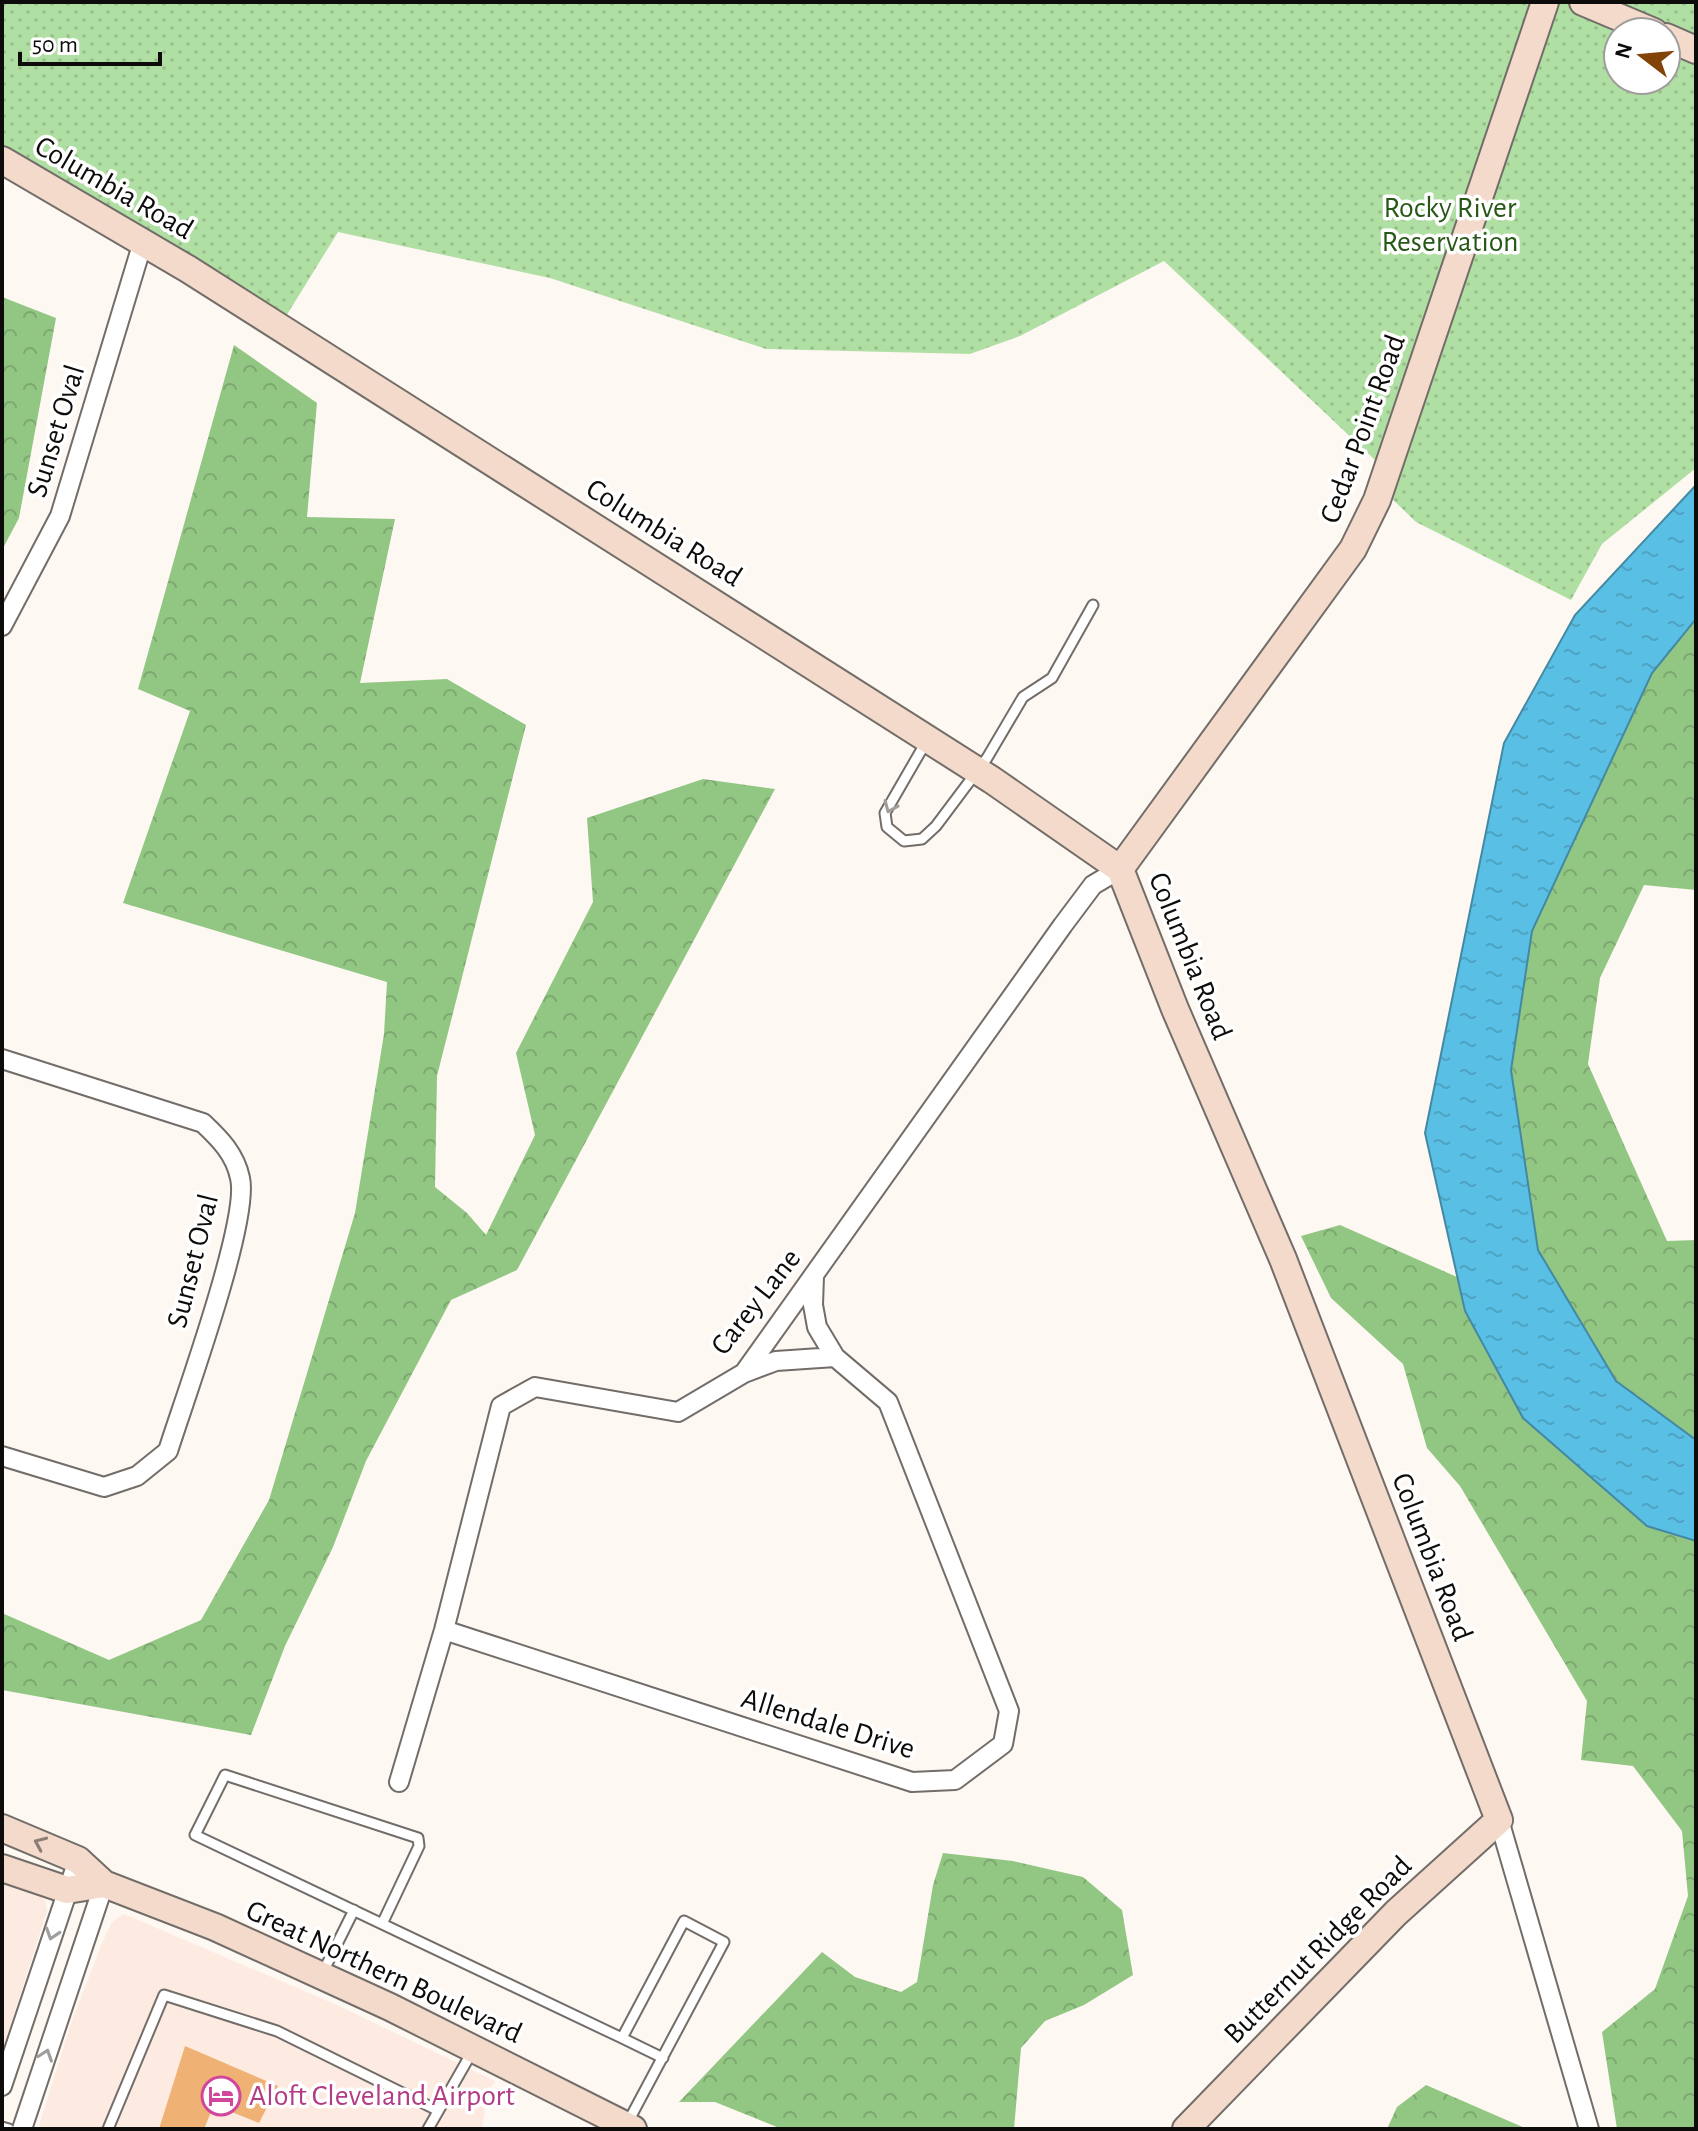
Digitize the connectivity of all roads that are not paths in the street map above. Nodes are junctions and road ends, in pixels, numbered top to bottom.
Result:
1 (1545, 2) edge
2 (1583, 2) edge
3 (1616, 16) edge
4 (2, 160) edge
5 (142, 245) junction
6 (1093, 605) dead end
7 (2, 626) edge
8 (928, 739) junction
9 (975, 769) junction
10 (1120, 869) junction
11 (2, 1059) edge
12 (814, 1274) junction
13 (835, 1357) junction
14 (744, 1373) junction
15 (2, 1456) edge
16 (444, 1630) junction
17 (399, 1782) dead end
18 (1499, 1820) junction
19 (2, 1828) edge
20 (78, 1860) junction
21 (2, 1868) edge
22 (104, 1884) junction
23 (67, 1890) junction
24 (354, 1910) junction
25 (382, 1924) junction
26 (321, 1975) junction
27 (622, 2038) junction
28 (474, 2049) junction
29 (663, 2058) junction
30 (2, 2086) edge
31 (437, 2110) junction
32 (2, 2127) edge
33 (630, 2127) edge
34 (9, 2129) edge
35 (22, 2129) edge
36 (108, 2129) edge
37 (428, 2129) edge
38 (1186, 2129) edge
39 (1589, 2129) edge

1 - 10 street, Cedar Point Road
2 - 3 street
4 - 5 street, Columbia Road
5 - 7 street, Sunset Oval
5 - 8 street, Columbia Road
6 - 9 lane
8 - 9 street, Columbia Road
8 -> 9 lane
9 - 10 street, Columbia Road
10 - 12 street, Carey Lane
10 - 18 street, Columbia Road
11 - 15 street, Sunset Oval
12 - 13 street, Allendale Drive
12 - 14 street, Carey Lane
13 - 14 street
13 - 16 street, Allendale Drive
14 - 16 street, Carey Lane
16 - 17 street, Carey Lane
18 - 38 street, Butternut Ridge Road
18 - 39 street, Columbia Road
20 -> 19 street, Great Northern Boulevard
20 - 22 street, Great Northern Boulevard
20 - 23 street
21 - 23 street
22 - 23 street
22 - 26 street, Great Northern Boulevard
35 -> 22 street
23 -> 30 street
24 - 25 lane
24 - 25 lane
24 - 26 lane
25 - 27 lane
26 - 28 street, Great Northern Boulevard
27 - 29 lane
27 - 29 lane
28 - 31 lane
28 - 33 street, Great Northern Boulevard
29 - 33 lane
31 - 36 lane
31 - 37 lane
32 - 34 lane

